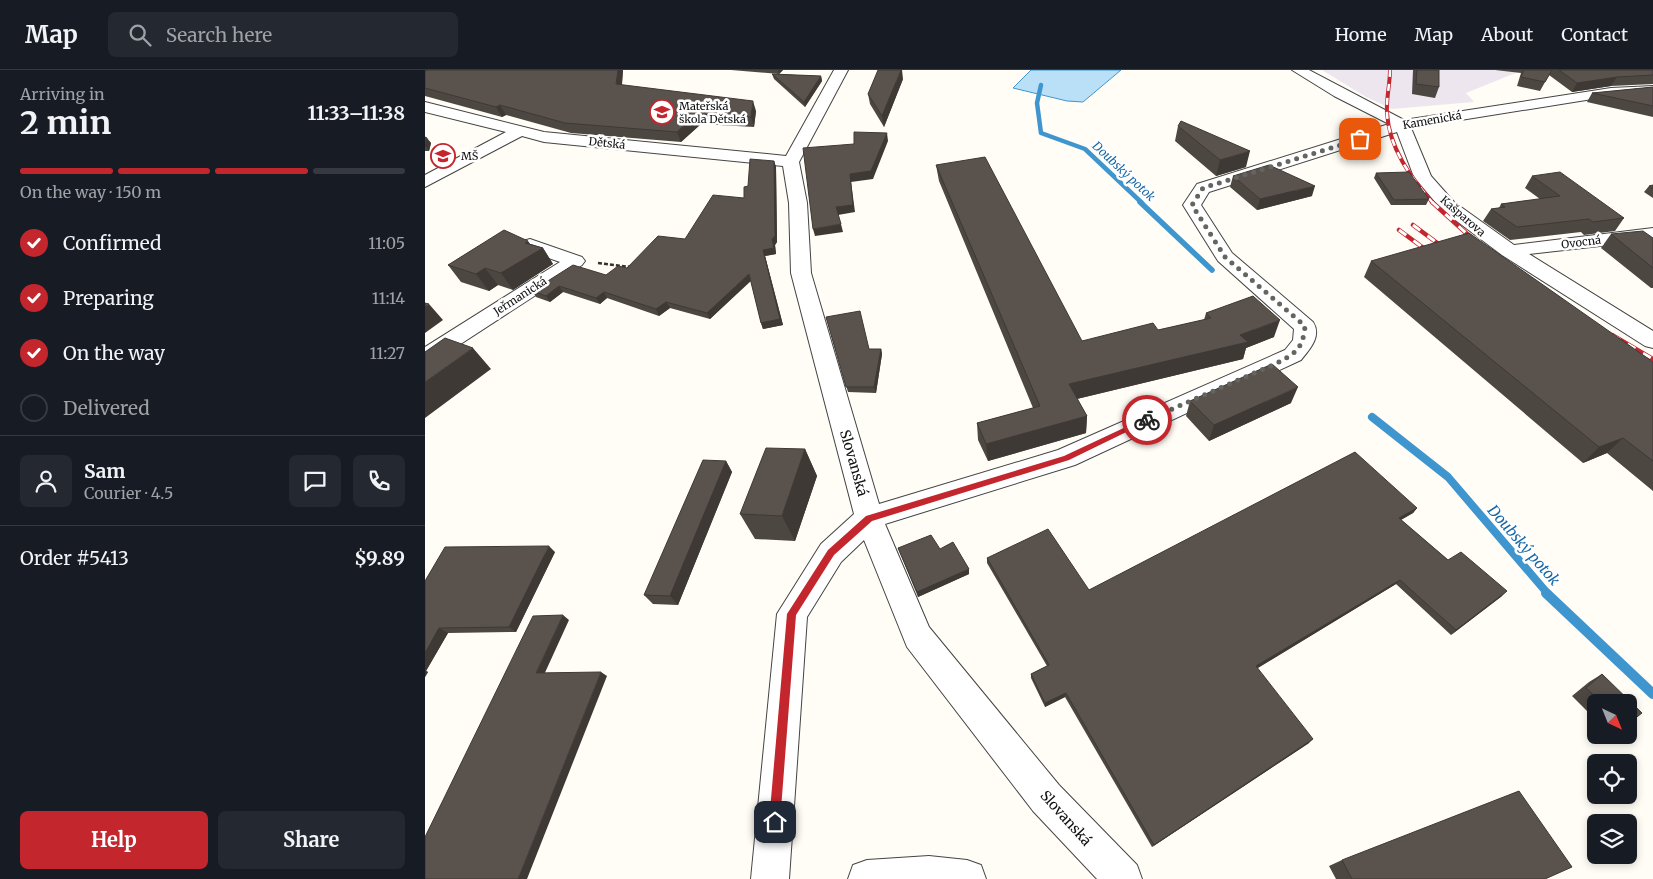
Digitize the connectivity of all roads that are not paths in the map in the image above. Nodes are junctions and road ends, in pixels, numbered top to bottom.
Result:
1 (837, 70) edge
2 (1299, 70) edge
3 (1653, 90) edge
4 (425, 107) edge
5 (1402, 125) junction
6 (520, 131) junction
7 (791, 162) junction
8 (425, 182) edge
9 (1653, 234) edge
10 (530, 244) edge
11 (1509, 250) junction
12 (1653, 341) edge
13 (425, 357) edge
14 (869, 518) junction
15 (770, 879) edge
16 (867, 879) edge
17 (967, 879) edge
18 (1123, 879) edge

1 - 7 street
2 - 5 street
3 - 5 street, Kamenická
4 - 6 street, Dětská
5 - 11 street, Kašparova
5 - 14 street, Kamenická
6 - 7 street, Dětská
6 - 8 street
7 - 14 street, Slovanská
9 - 11 street, Ovocná
10 - 13 street, Jeřmanická
11 - 12 street, Kašparova
14 - 15 street
14 - 18 street, Slovanská
16 - 17 street

